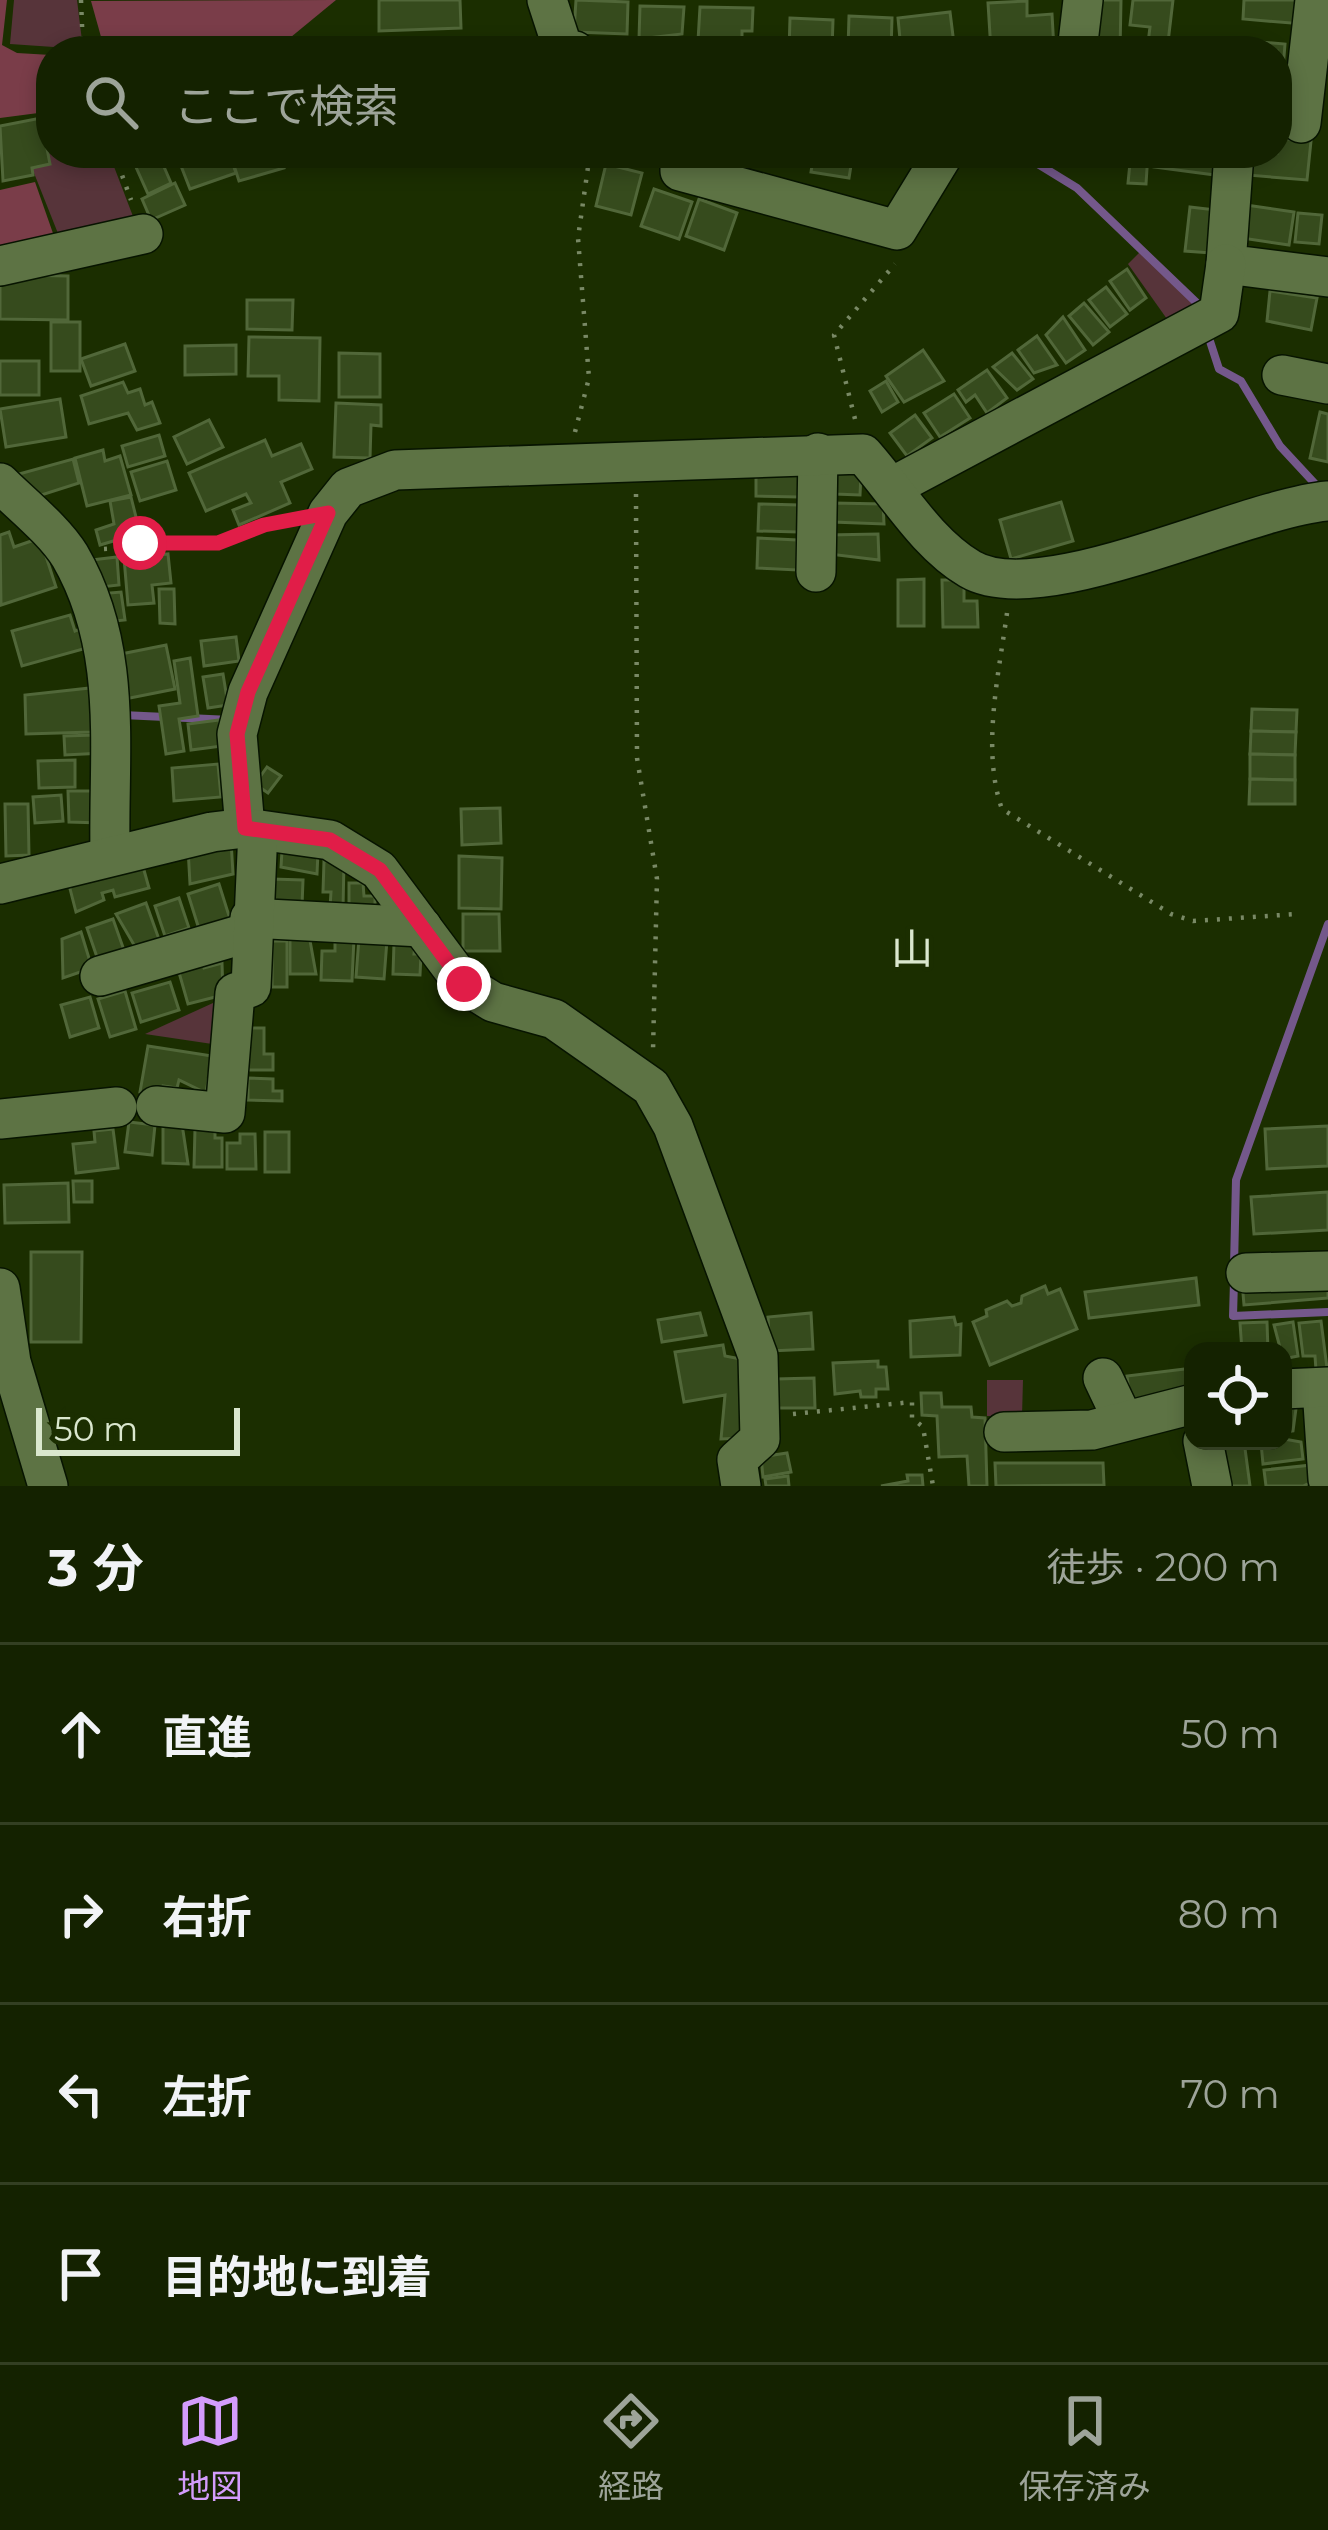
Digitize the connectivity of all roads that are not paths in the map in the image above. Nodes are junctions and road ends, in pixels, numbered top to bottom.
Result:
1 (547, 0) edge
2 (1083, 0) edge
3 (1315, 0) edge
4 (559, 36) edge
5 (1078, 36) edge
6 (1302, 124) edge
7 (680, 168) edge
8 (935, 168) edge
9 (1233, 168) edge
10 (143, 234) road end
11 (1226, 264) junction
12 (0, 266) edge
13 (1328, 277) edge
14 (1282, 375) dead end
15 (1328, 384) edge
16 (818, 453) junction
17 (0, 483) edge
18 (892, 488) junction
19 (1328, 500) edge
20 (816, 572) dead end
21 (251, 829) junction
22 (110, 853) junction
23 (0, 884) edge
24 (250, 925) junction
25 (408, 926) junction
26 (100, 976) dead end
27 (156, 1106) dead end
28 (117, 1107) dead end
29 (0, 1119) edge
30 (1328, 1271) edge
31 (1246, 1274) dead end
32 (0, 1288) edge
33 (1103, 1378) dead end
34 (1311, 1388) edge
35 (1184, 1406) edge
36 (1123, 1420) junction
37 (1004, 1432) dead end
38 (1205, 1450) edge
39 (1328, 1479) edge
40 (48, 1486) edge
41 (741, 1486) edge
42 (1212, 1486) edge

1 - 4 street
2 - 5 street
3 - 6 street
7 - 8 street
9 - 11 street
10 - 12 street
11 - 13 street
11 - 18 street
14 - 15 street
16 - 18 street
16 - 20 street
16 - 21 street
17 - 22 street
18 - 19 street
21 - 22 street
21 - 24 street
21 - 25 street
22 - 23 street
24 - 25 street
24 - 26 street
24 - 27 street
25 - 41 street
28 - 29 street
30 - 31 street
32 - 40 street
33 - 36 street
34 - 39 street
35 - 36 street
36 - 37 street
38 - 42 street

